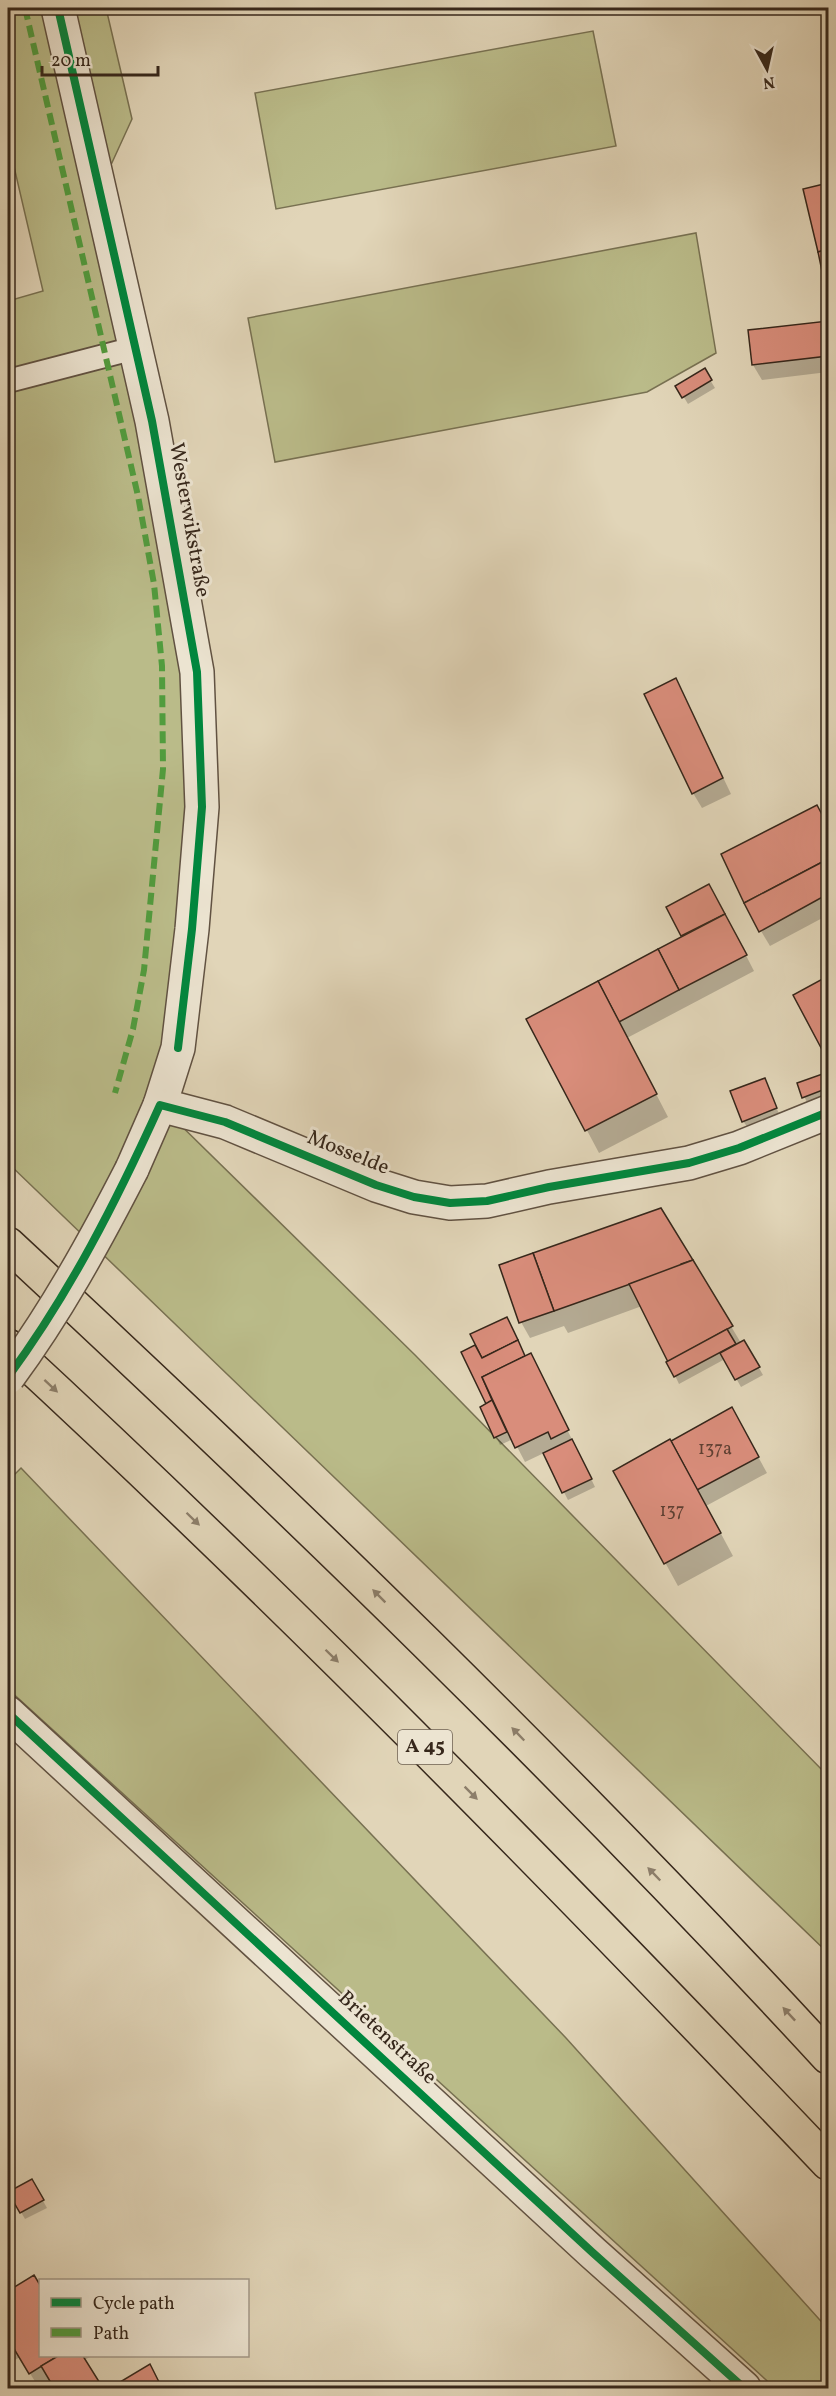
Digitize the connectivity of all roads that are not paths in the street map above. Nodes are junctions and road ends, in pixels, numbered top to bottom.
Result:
1 (57, 8) edge
2 (135, 348) junction
3 (8, 381) edge
4 (160, 1105) junction
5 (828, 1112) edge
6 (8, 1244) edge
7 (8, 1346) edge
8 (8, 1377) edge
9 (8, 1713) edge
10 (828, 2057) edge
11 (828, 2163) edge
12 (744, 2388) edge

1 - 2 street, Westerwikstraße
2 - 3 lane
2 - 4 street, Westerwikstraße
4 - 5 street, Mosselde
4 - 8 street, bridge
10 -> 6 highway
7 -> 11 highway, A 45
9 - 12 street, Brietenstraße

